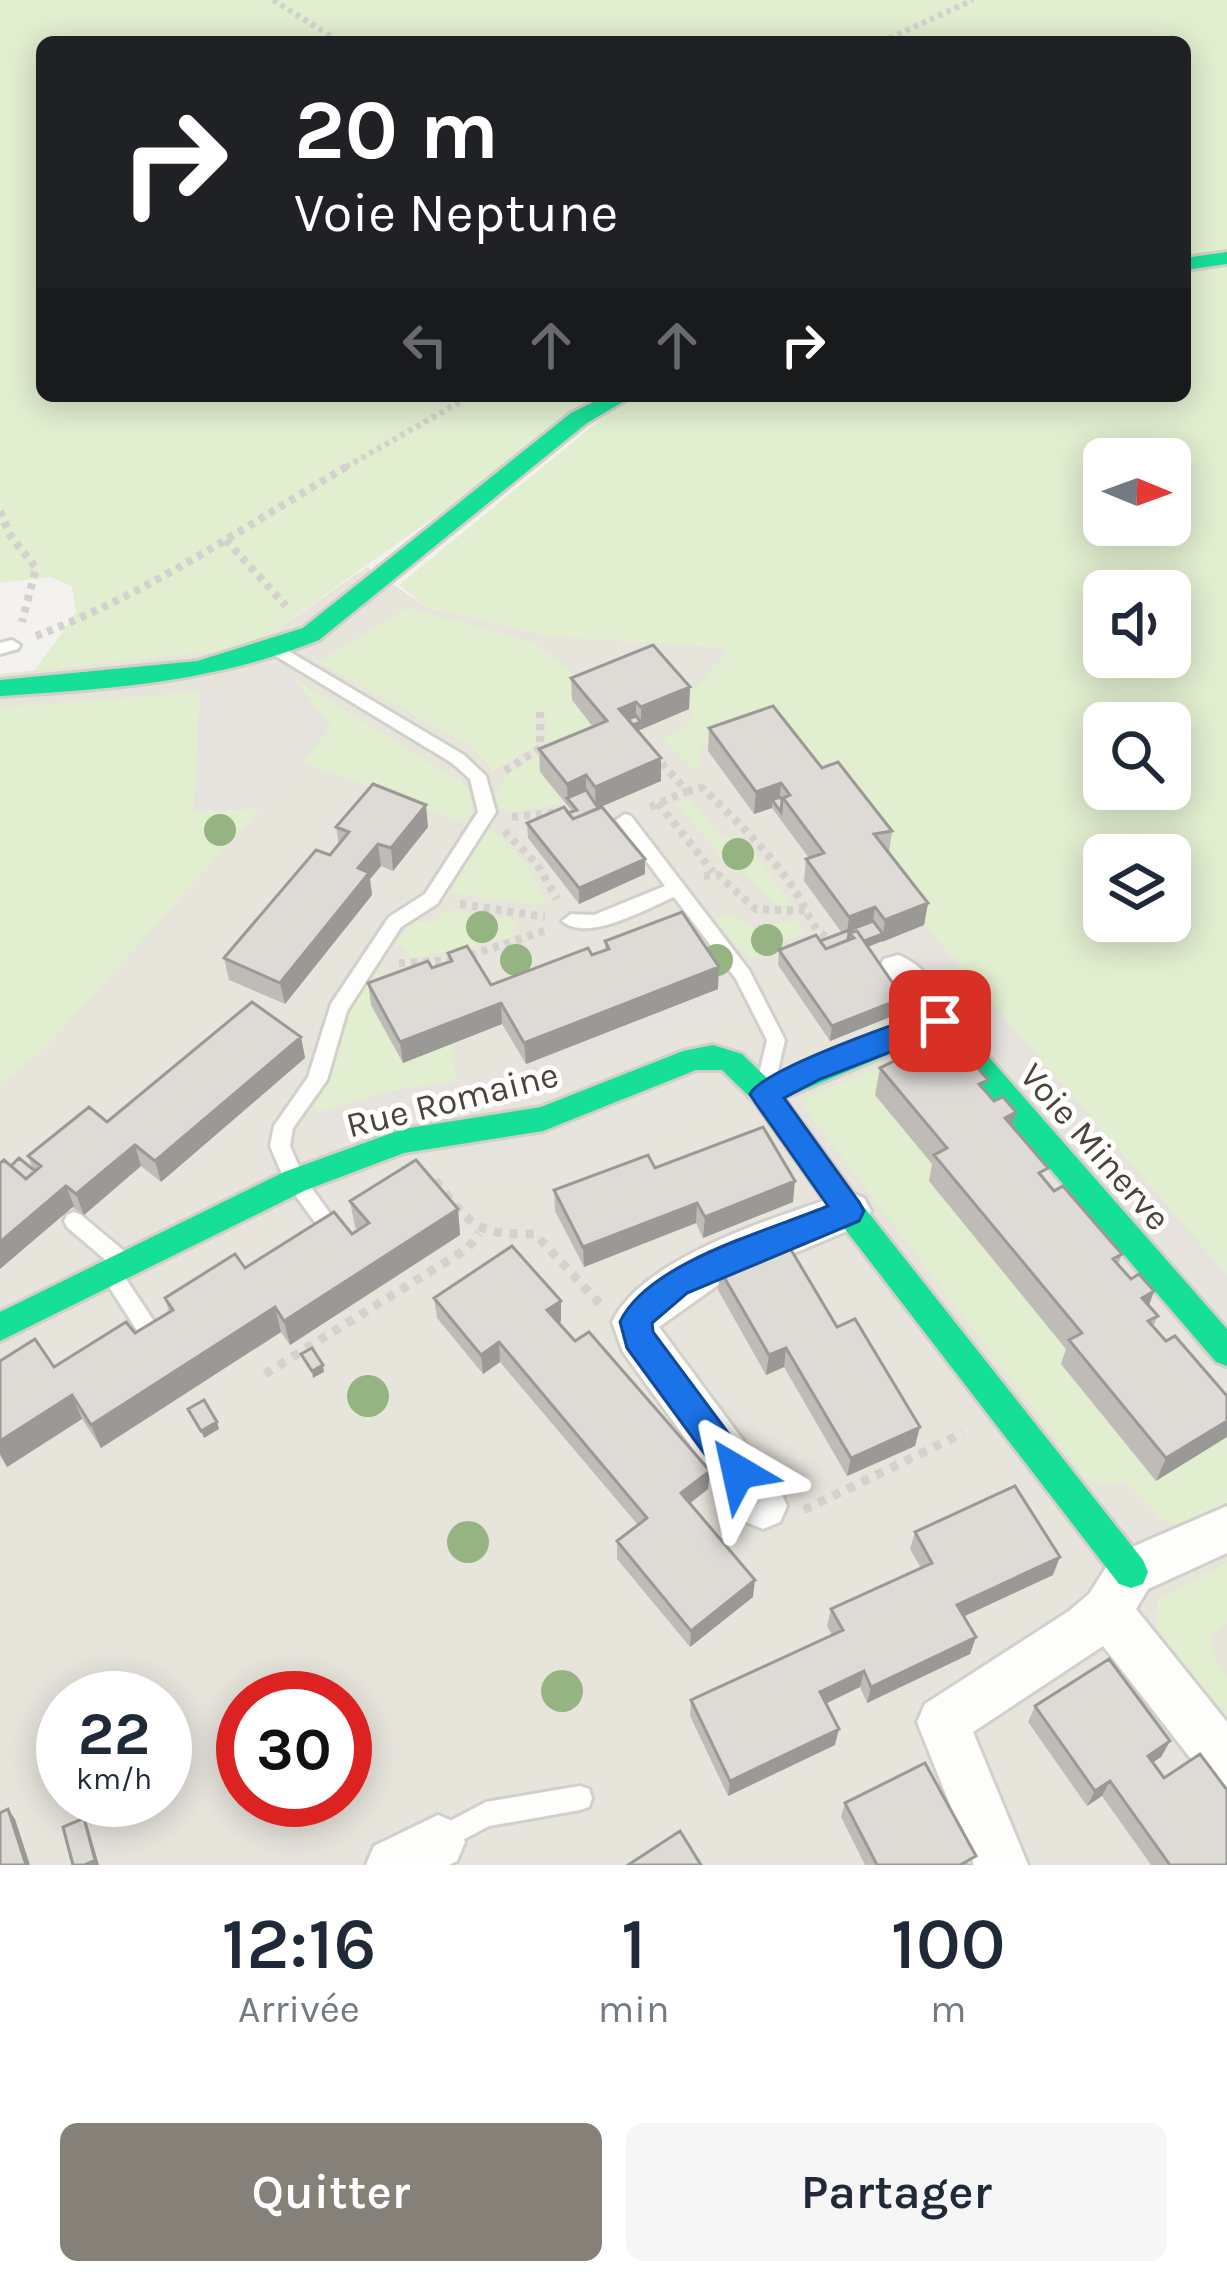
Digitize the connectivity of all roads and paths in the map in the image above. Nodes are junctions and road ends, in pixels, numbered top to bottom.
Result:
1 (273, 0) edge
2 (973, 0) edge
3 (330, 36) edge
4 (894, 36) edge
5 (1227, 258) edge
6 (1191, 263) edge
7 (460, 402) edge
8 (610, 402) edge
9 (0, 512) edge
10 (226, 540) junction
11 (311, 634) junction
12 (6, 647) edge
13 (280, 651) junction
14 (0, 688) edge
15 (541, 711) dead end
16 (647, 747) edge
17 (687, 791) junction
18 (481, 792) junction
19 (658, 802) junction
20 (572, 811) edge
21 (487, 812) junction
22 (625, 820) joint
23 (713, 872) junction
24 (676, 889) junction
25 (431, 899) junction
26 (808, 911) junction
27 (571, 921) junction
28 (838, 942) edge
29 (376, 955) junction
30 (898, 970) dead end
31 (940, 1021) junction
32 (765, 1094) junction
33 (403, 1142) junction
34 (295, 1181) junction
35 (849, 1211) junction
36 (74, 1221) edge
37 (329, 1226) edge
38 (479, 1233) junction
39 (118, 1269) junction
40 (635, 1322) junction
41 (0, 1327) edge
42 (154, 1339) edge
43 (1227, 1352) edge
44 (266, 1374) dead end
45 (1008, 1412) junction
46 (763, 1506) joint
47 (1227, 1529) edge
48 (1119, 1592) junction
49 (1227, 1765) edge
50 (580, 1798) dead end
51 (415, 1853) edge
52 (1001, 1865) edge

1 - 3 path
2 - 4 path
5 - 6 street
7 - 10 path
8 - 11 street
9 - 12 path
10 - 11 path
10 - 12 path
11 - 13 street
13 - 14 street
13 - 18 lane
15 - 18 path
16 - 17 path
17 - 19 path
17 - 26 path
18 - 21 lane
19 - 22 path
19 - 23 path
20 - 21 path
21 - 25 lane
21 - 27 path
22 - 24 lane
23 - 24 path
23 - 26 path
24 - 27 lane
24 - 32 lane
25 - 27 path
25 - 29 lane
26 - 28 path
27 - 29 path
29 - 34 lane
30 - 31 street
31 - 32 street
31 - 43 street, Voie Minerve
32 - 33 street, Rue Romaine
32 - 35 street, Rue Romaine
33 - 34 street, Rue Romaine
33 - 38 path
34 - 37 lane
34 - 39 street, Rue Romaine
35 - 40 street
35 - 45 street, Rue Romaine
36 - 39 lane
38 - 40 path
38 - 44 path
39 - 41 street, Rue Romaine
39 - 42 lane
40 - 46 street
45 - 46 path
45 - 48 street, Rue Romaine
47 - 48 street
48 - 49 street
48 - 52 street
50 - 51 lane

